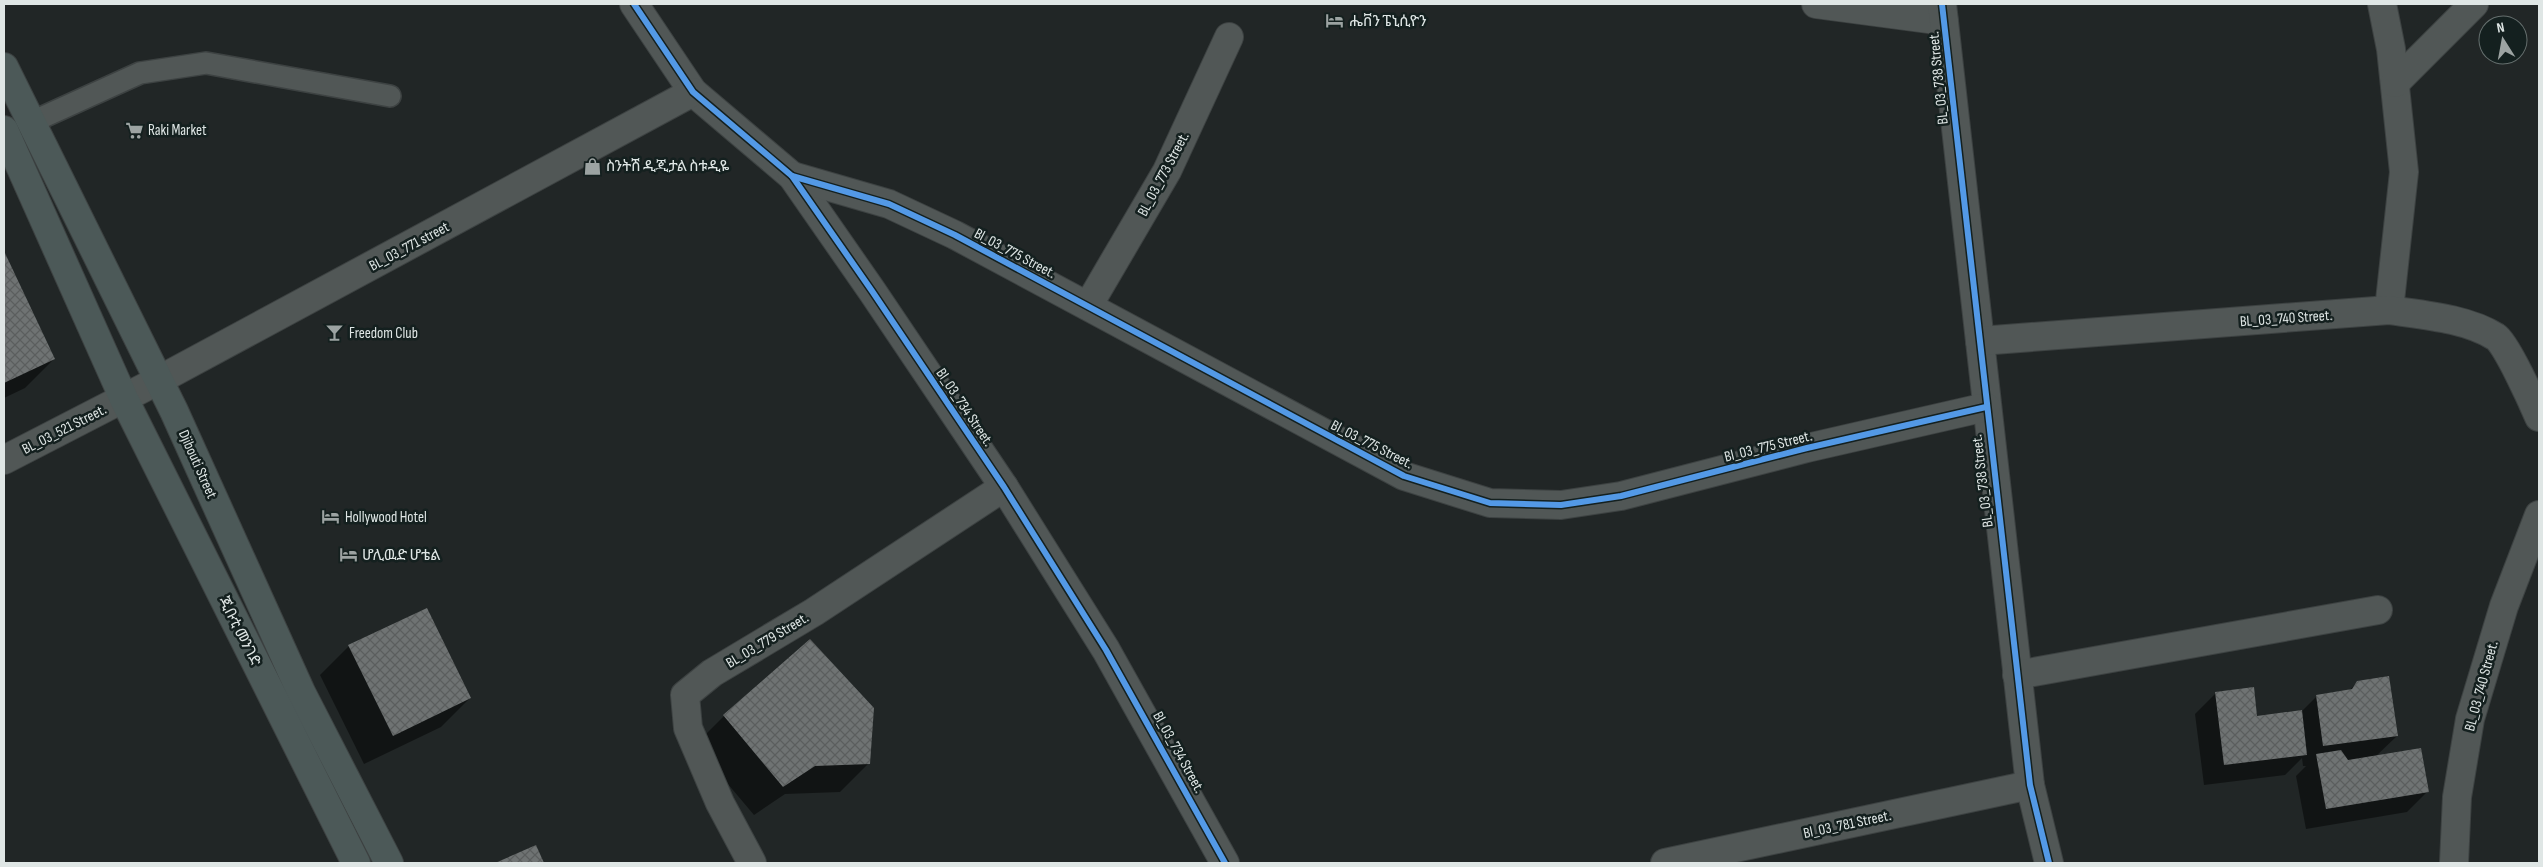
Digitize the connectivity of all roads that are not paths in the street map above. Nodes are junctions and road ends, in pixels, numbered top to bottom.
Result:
1 (634, 4) edge
2 (1816, 4) edge
3 (2382, 4) edge
4 (2474, 4) edge
5 (1943, 12) edge
6 (1229, 36) dead end
7 (4, 67) edge
8 (2395, 83) junction
9 (693, 92) junction
10 (390, 96) dead end
11 (32, 122) junction
12 (4, 130) edge
13 (792, 176) junction
14 (1088, 306) junction
15 (2388, 310) junction
16 (1980, 340) junction
17 (159, 380) junction
18 (124, 399) junction
19 (1986, 407) junction
20 (2539, 417) edge
21 (4, 460) edge
22 (1004, 487) junction
23 (2539, 515) edge
24 (2378, 610) dead end
25 (2017, 675) junction
26 (2030, 785) junction
27 (356, 863) edge
28 (389, 863) edge
29 (752, 863) edge
30 (1224, 863) edge
31 (1665, 863) edge
32 (2049, 863) edge
33 (2454, 863) edge

1 - 9 street, Bl_03_734 Street.
2 - 5 street
3 - 8 street
4 - 8 street
5 - 16 street, BL_03_738 Street.
6 - 14 street, BL_03_773 Street.
7 - 11 main road, Djibouti Street
8 - 15 street
9 - 13 street, Bl_03_734 Street.
9 - 17 street, BL_03_771 street
10 - 11 lane
11 - 17 main road, Djibouti Street
12 - 18 main road
13 - 14 street, Bl_03_775 Street.
13 - 22 street, Bl_03_734 Street.
14 - 19 street, Bl_03_775 Street.
15 - 16 street, BL_03_740 Street.
15 - 20 street, BL_03_740 Street.
16 - 19 street, BL_03_738 Street.
17 - 18 street, BL_03_771 street
17 - 28 main road, Djibouti Street
18 - 21 street, BL_03_521 Street.
18 - 27 main road, ጂቡቲ መንገድ
19 - 25 street, BL_03_738 Street.
22 - 29 street, BL_03_779 Street.
22 - 30 street, Bl_03_734 Street.
23 - 33 street, BL_03_740 Street.
24 - 25 street
25 - 26 street, BL_03_738 Street.
26 - 31 street, Bl_03_781 Street.
26 - 32 street, BL_03_738 Street.

